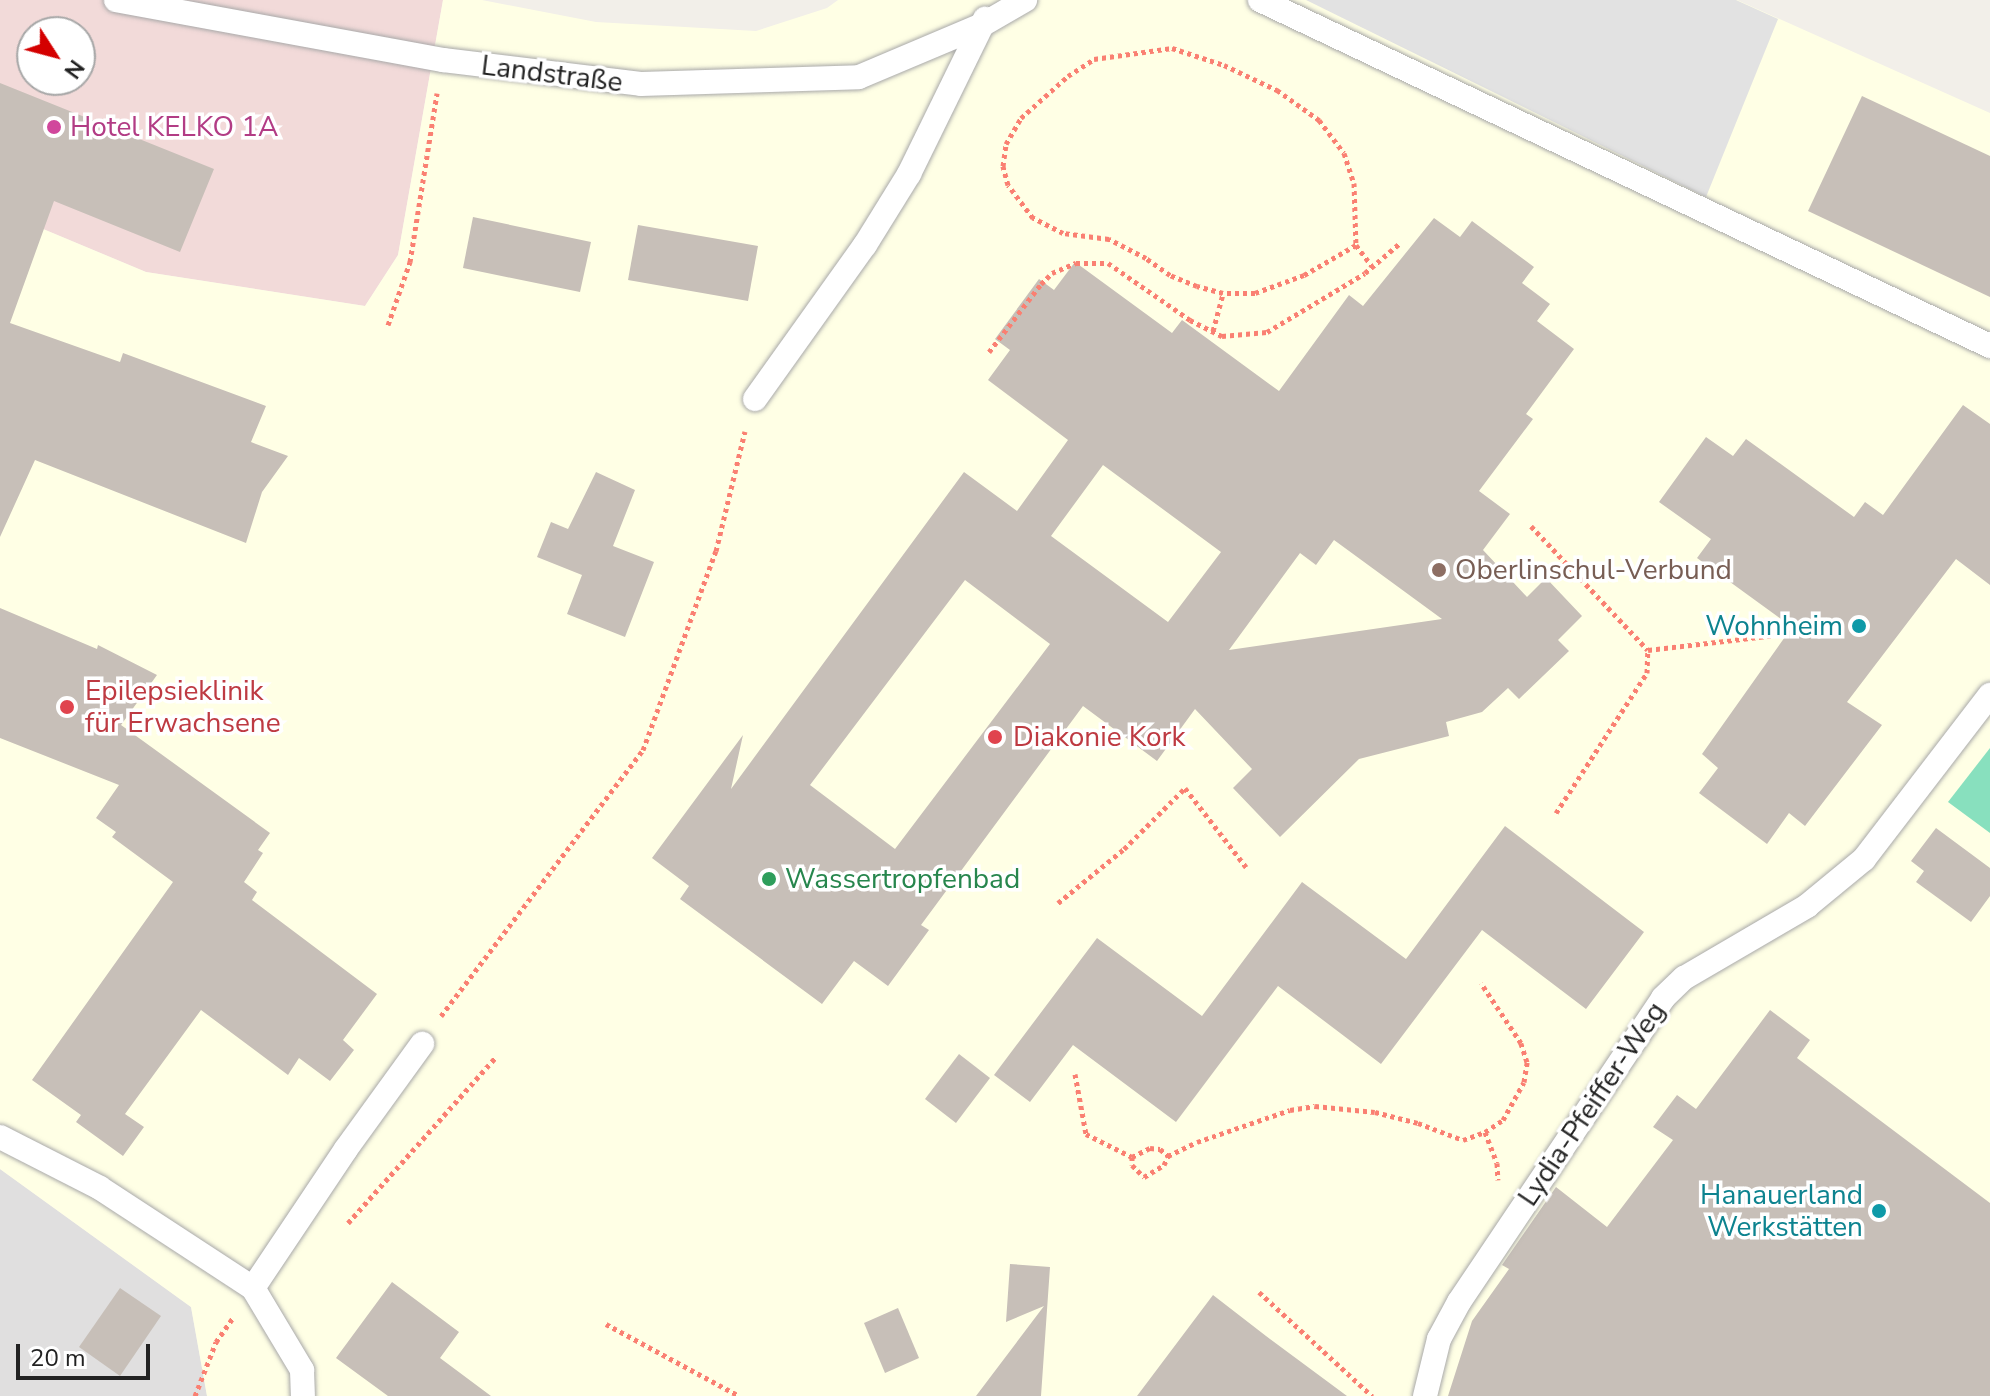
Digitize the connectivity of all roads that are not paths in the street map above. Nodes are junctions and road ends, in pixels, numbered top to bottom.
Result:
1 (116, 0) edge
2 (998, 0) edge
3 (1025, 0) edge
4 (1260, 0) edge
5 (982, 25) junction
6 (1990, 346) edge
7 (755, 399) road end
8 (1990, 695) edge
9 (422, 1044) road end
10 (0, 1137) edge
11 (253, 1288) junction
12 (303, 1396) edge
13 (1425, 1396) edge

1 - 5 lane, Landstraße
2 - 5 lane
3 - 5 lane, Landstraße
4 - 6 lane
5 - 7 lane
8 - 13 lane, Lydia-Pfeiffer-Weg
9 - 11 lane
10 - 11 lane
11 - 12 lane

